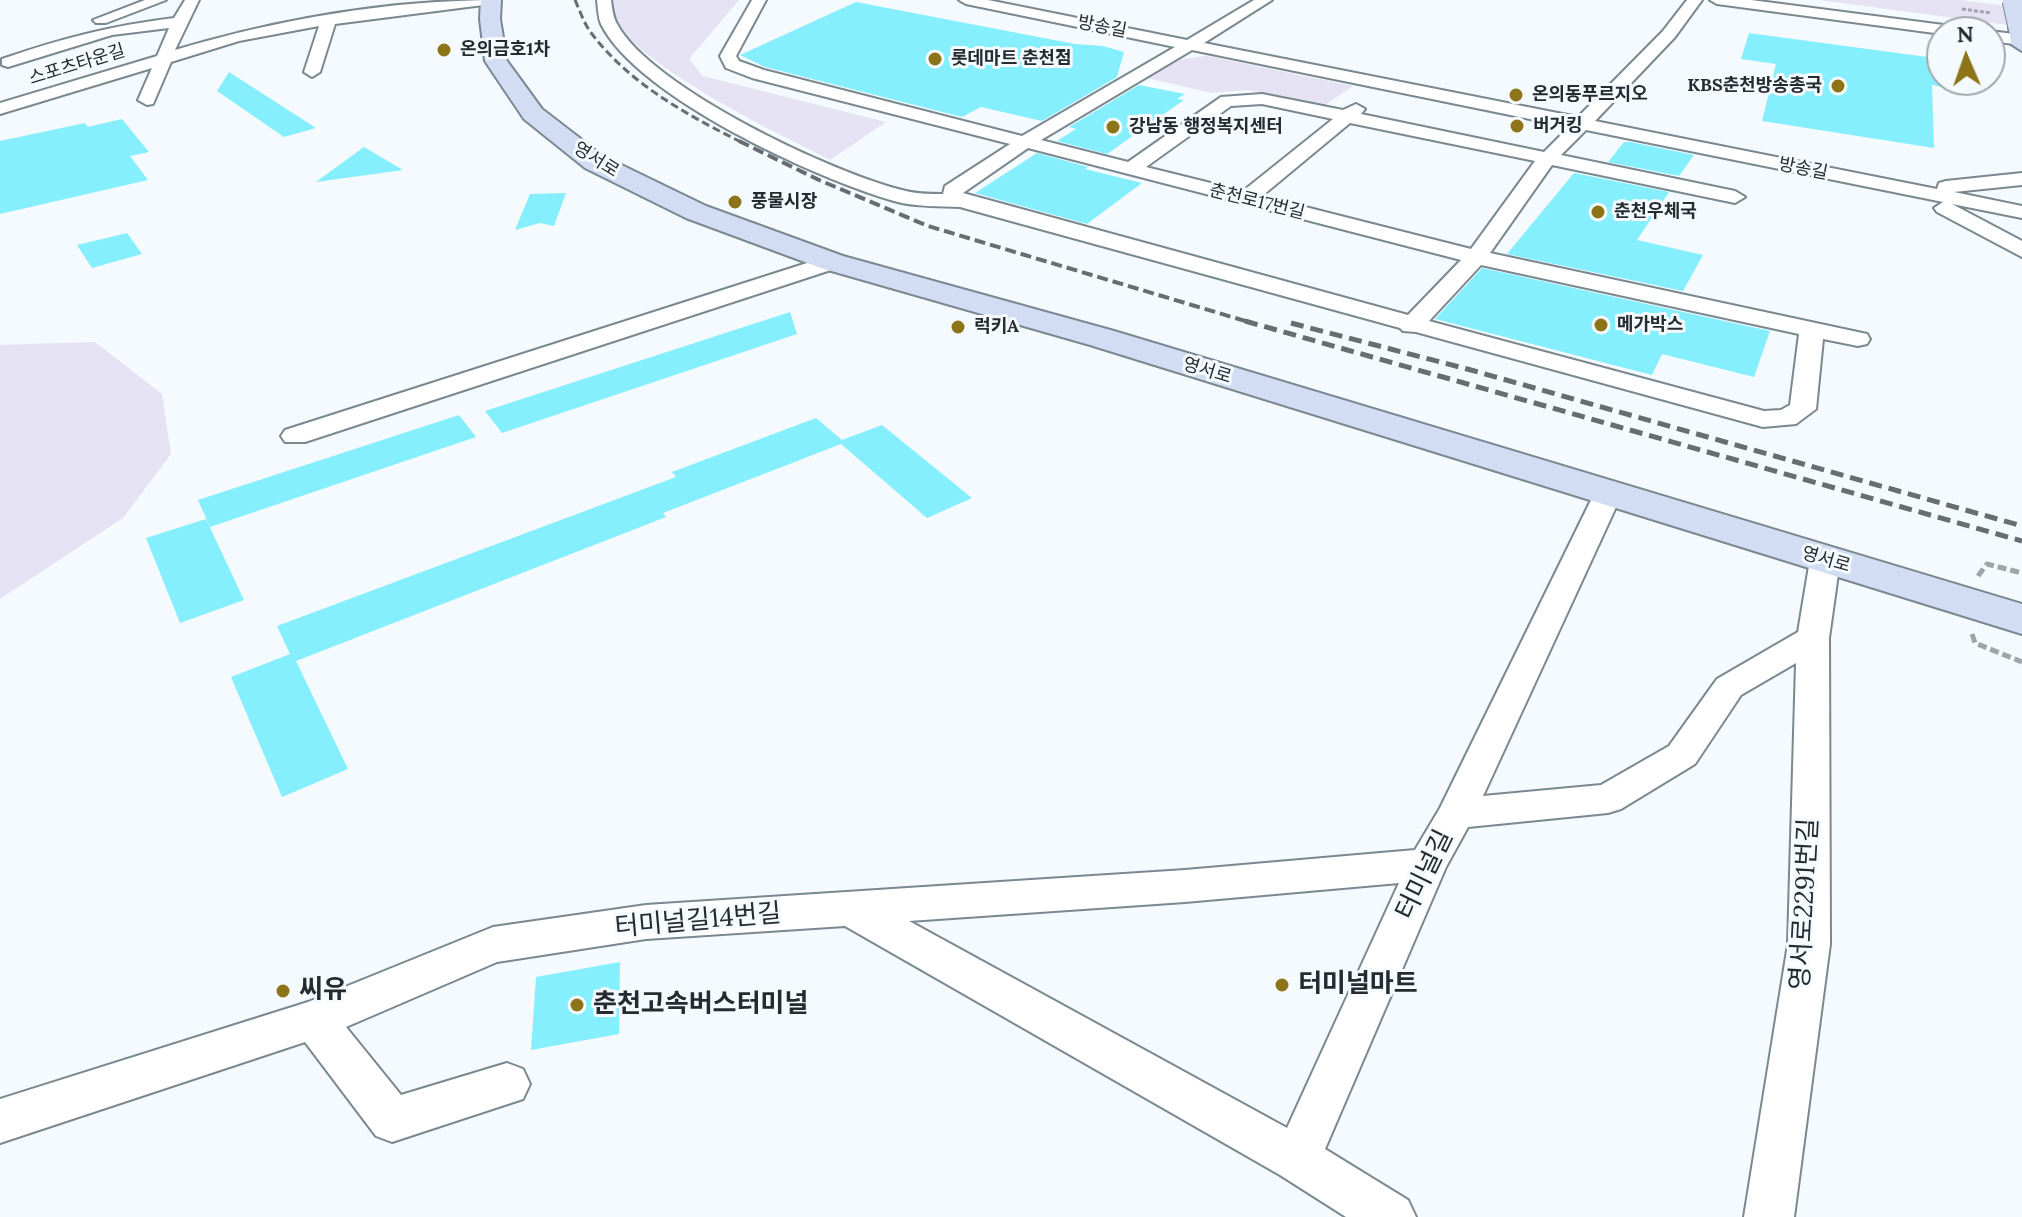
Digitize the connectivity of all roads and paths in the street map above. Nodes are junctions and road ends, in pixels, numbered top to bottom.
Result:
1 (159, 0) edge
2 (192, 0) edge
3 (491, 0) edge
4 (604, 0) edge
5 (759, 0) edge
6 (966, 0) edge
7 (1265, 0) edge
8 (1695, 0) edge
9 (1717, 0) edge
10 (2014, 0) edge
11 (328, 20) junction
12 (179, 22) junction
13 (1926, 28) edge
14 (2021, 37) edge
15 (1191, 44) junction
16 (4, 59) edge
17 (166, 59) junction
18 (312, 72) dead end
19 (1386, 84) junction
20 (147, 100) dead end
21 (0, 109) edge
22 (1346, 117) junction
23 (1583, 125) junction
24 (1025, 142) junction
25 (1546, 160) junction
26 (1131, 169) junction
27 (1849, 178) junction
28 (2022, 179) edge
29 (1910, 190) junction
30 (1735, 197) dead end
31 (1246, 199) junction
32 (961, 201) junction
33 (2022, 212) edge
34 (2022, 250) edge
35 (1476, 257) junction
36 (832, 262) junction
37 (1411, 326) junction
38 (1812, 328) junction
39 (1858, 339) dead end
40 (295, 436) dead end
41 (1608, 494) junction
42 (1825, 560) junction
43 (2022, 619) edge
44 (1813, 638) junction
45 (1456, 813) junction
46 (1427, 865) junction
47 (853, 910) junction
48 (314, 1020) junction
49 (507, 1084) dead end
50 (0, 1121) edge
51 (1297, 1159) junction
52 (1391, 1217) edge
53 (1769, 1217) edge

1 - 16 street
2 - 12 street
3 - 11 street, 스포츠타운길
3 - 36 street, 영서로
4 - 32 street
5 - 24 street, 춘천로17번길
6 - 15 street, 방송길
7 - 15 street
8 - 23 street
9 - 13 street
10 - 14 street, bridge
11 - 17 street, 스포츠타운길
11 - 18 street
12 - 16 street
12 - 17 street
15 - 19 street, 방송길
15 - 24 street
17 - 20 street
17 - 21 street, 스포츠타운길
19 - 22 street
19 - 23 street, 방송길
22 - 25 street
22 - 26 street
22 - 31 street
23 - 25 street
23 - 27 street, 방송길
24 - 26 street, 춘천로17번길
24 - 32 street
25 - 30 street
25 - 35 street
26 - 31 street, 춘천로17번길
27 - 29 street, 방송길
27 - 34 street
28 - 29 street
29 - 33 street, 방송길
31 - 35 street, 춘천로17번길
32 - 37 street
35 - 37 street
35 - 38 street, 춘천로17번길
36 - 40 street
36 - 41 street, 영서로
37 - 38 street
38 - 39 street, 춘천로17번길
41 - 42 street, 영서로
41 - 45 street, 터미널길
42 - 43 street, 영서로
42 - 44 street, 영서로2291번길
44 - 45 street
44 - 53 street, 영서로2291번길
45 - 46 street, 터미널길
46 - 47 street, 터미널길14번길
46 - 51 street, 터미널길
47 - 48 street, 터미널길14번길
47 - 51 street
48 - 49 street
48 - 50 street, 터미널길14번길
51 - 52 street

